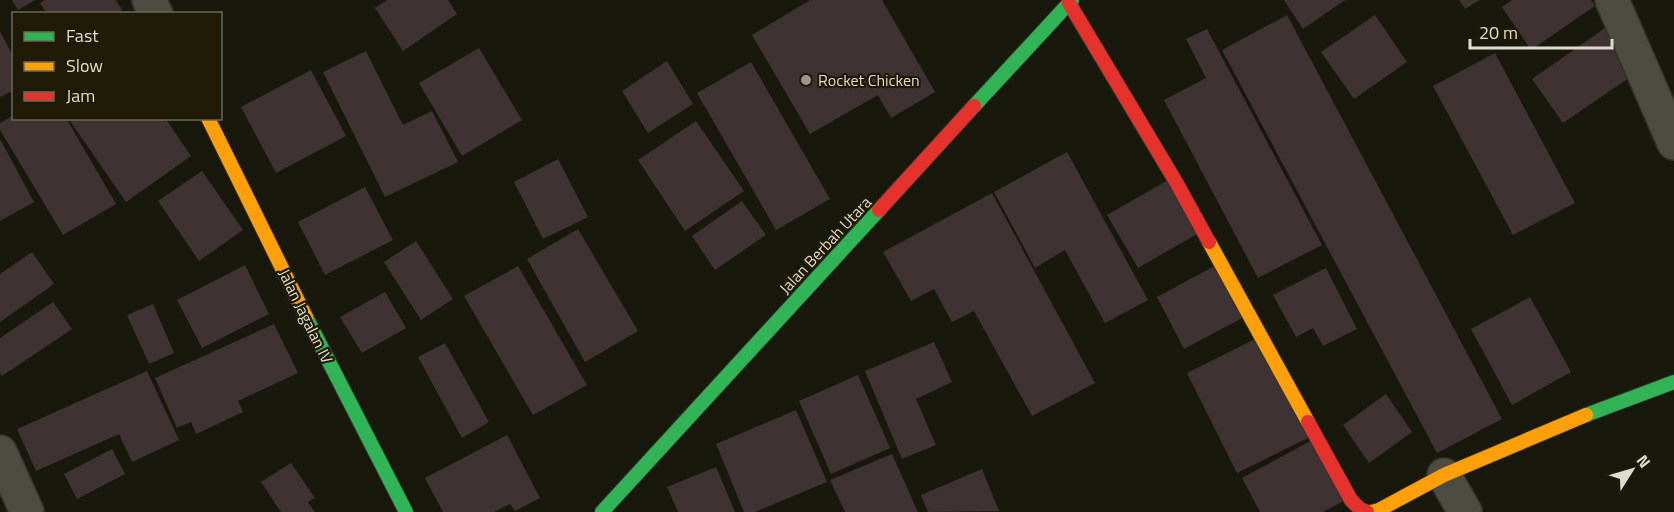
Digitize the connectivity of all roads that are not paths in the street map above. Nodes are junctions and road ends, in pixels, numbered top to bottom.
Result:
1 (1612, 0) edge
2 (1070, 2) edge
3 (209, 120) edge
4 (1674, 143) edge
5 (1674, 382) edge
6 (0, 452) edge
7 (1444, 475) junction
8 (27, 512) edge
9 (406, 512) edge
10 (602, 512) edge
11 (1369, 512) edge
12 (1465, 512) edge

1 - 4 street
2 - 10 street, Jalan Berbah Utara
2 - 11 street
3 - 9 street, Jalan Jagalan IV
5 - 7 street
6 - 8 street
7 - 11 street
7 - 12 street

